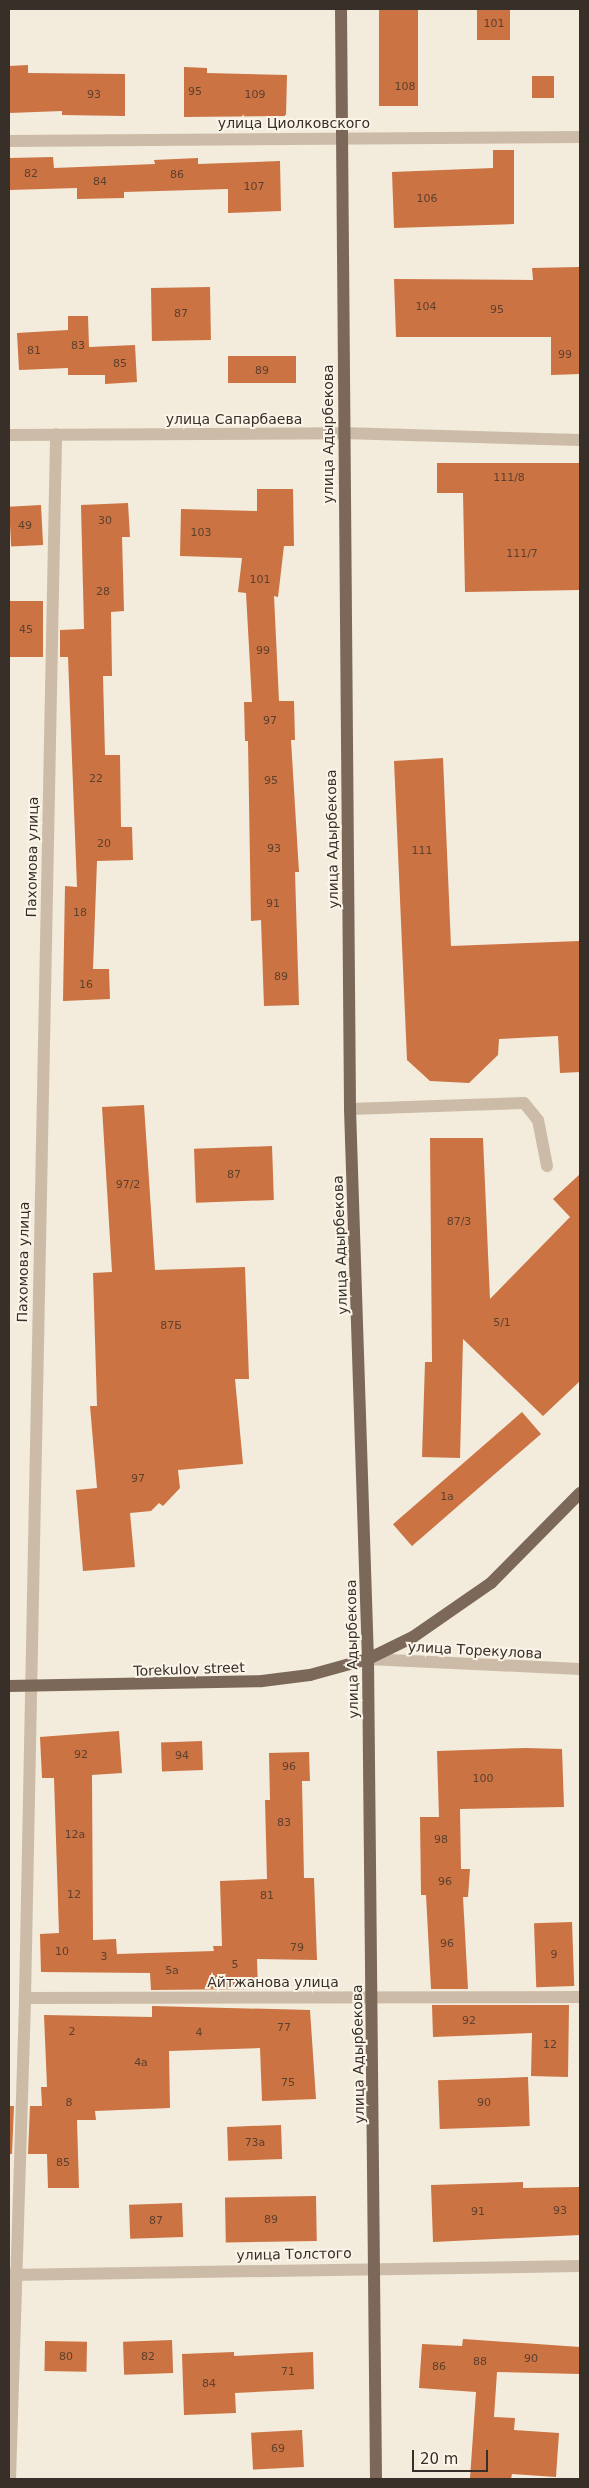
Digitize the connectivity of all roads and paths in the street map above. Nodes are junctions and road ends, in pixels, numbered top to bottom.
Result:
1 (341, 9) edge
2 (580, 137) edge
3 (341, 138) junction
4 (9, 141) edge
5 (342, 433) junction
6 (56, 434) junction
7 (9, 435) edge
8 (580, 440) edge
9 (350, 1109) junction
10 (547, 1166) dead end
11 (580, 1493) edge
12 (368, 1659) junction
13 (580, 1669) edge
14 (9, 1686) edge
15 (29, 1686) junction
16 (372, 1996) junction
17 (580, 1996) edge
18 (25, 1998) junction
19 (580, 2266) edge
20 (376, 2268) junction
21 (13, 2275) edge
22 (10, 2479) edge
23 (376, 2479) edge

1 - 3 main road, улица Адырбекова
2 - 3 street, улица Циолковского
3 - 4 street, улица Циолковского
3 - 5 main road, улица Адырбекова
5 - 6 street, улица Сапарбаева
5 - 8 street, улица Сапарбаева
5 - 9 main road, улица Адырбекова
6 - 7 street, улица Сапарбаева
6 - 15 street, Пахомова улица
9 - 10 street
9 - 12 main road, улица Адырбекова
11 - 12 main road, Torekulov street
12 - 13 street, улица Торекулова
12 - 15 main road, Torekulov street
12 - 16 main road, улица Адырбекова
14 - 15 main road, Torekulov street
15 - 18 street, Пахомова улица
16 - 17 street, Айтжанова улица
16 - 18 street, Айтжанова улица
16 - 20 main road, улица Адырбекова
18 - 21 street, Пахомова улица
19 - 20 street, улица Толстого
20 - 21 street, улица Толстого
20 - 23 main road, улица Адырбекова
21 - 22 street, Пахомова улица

